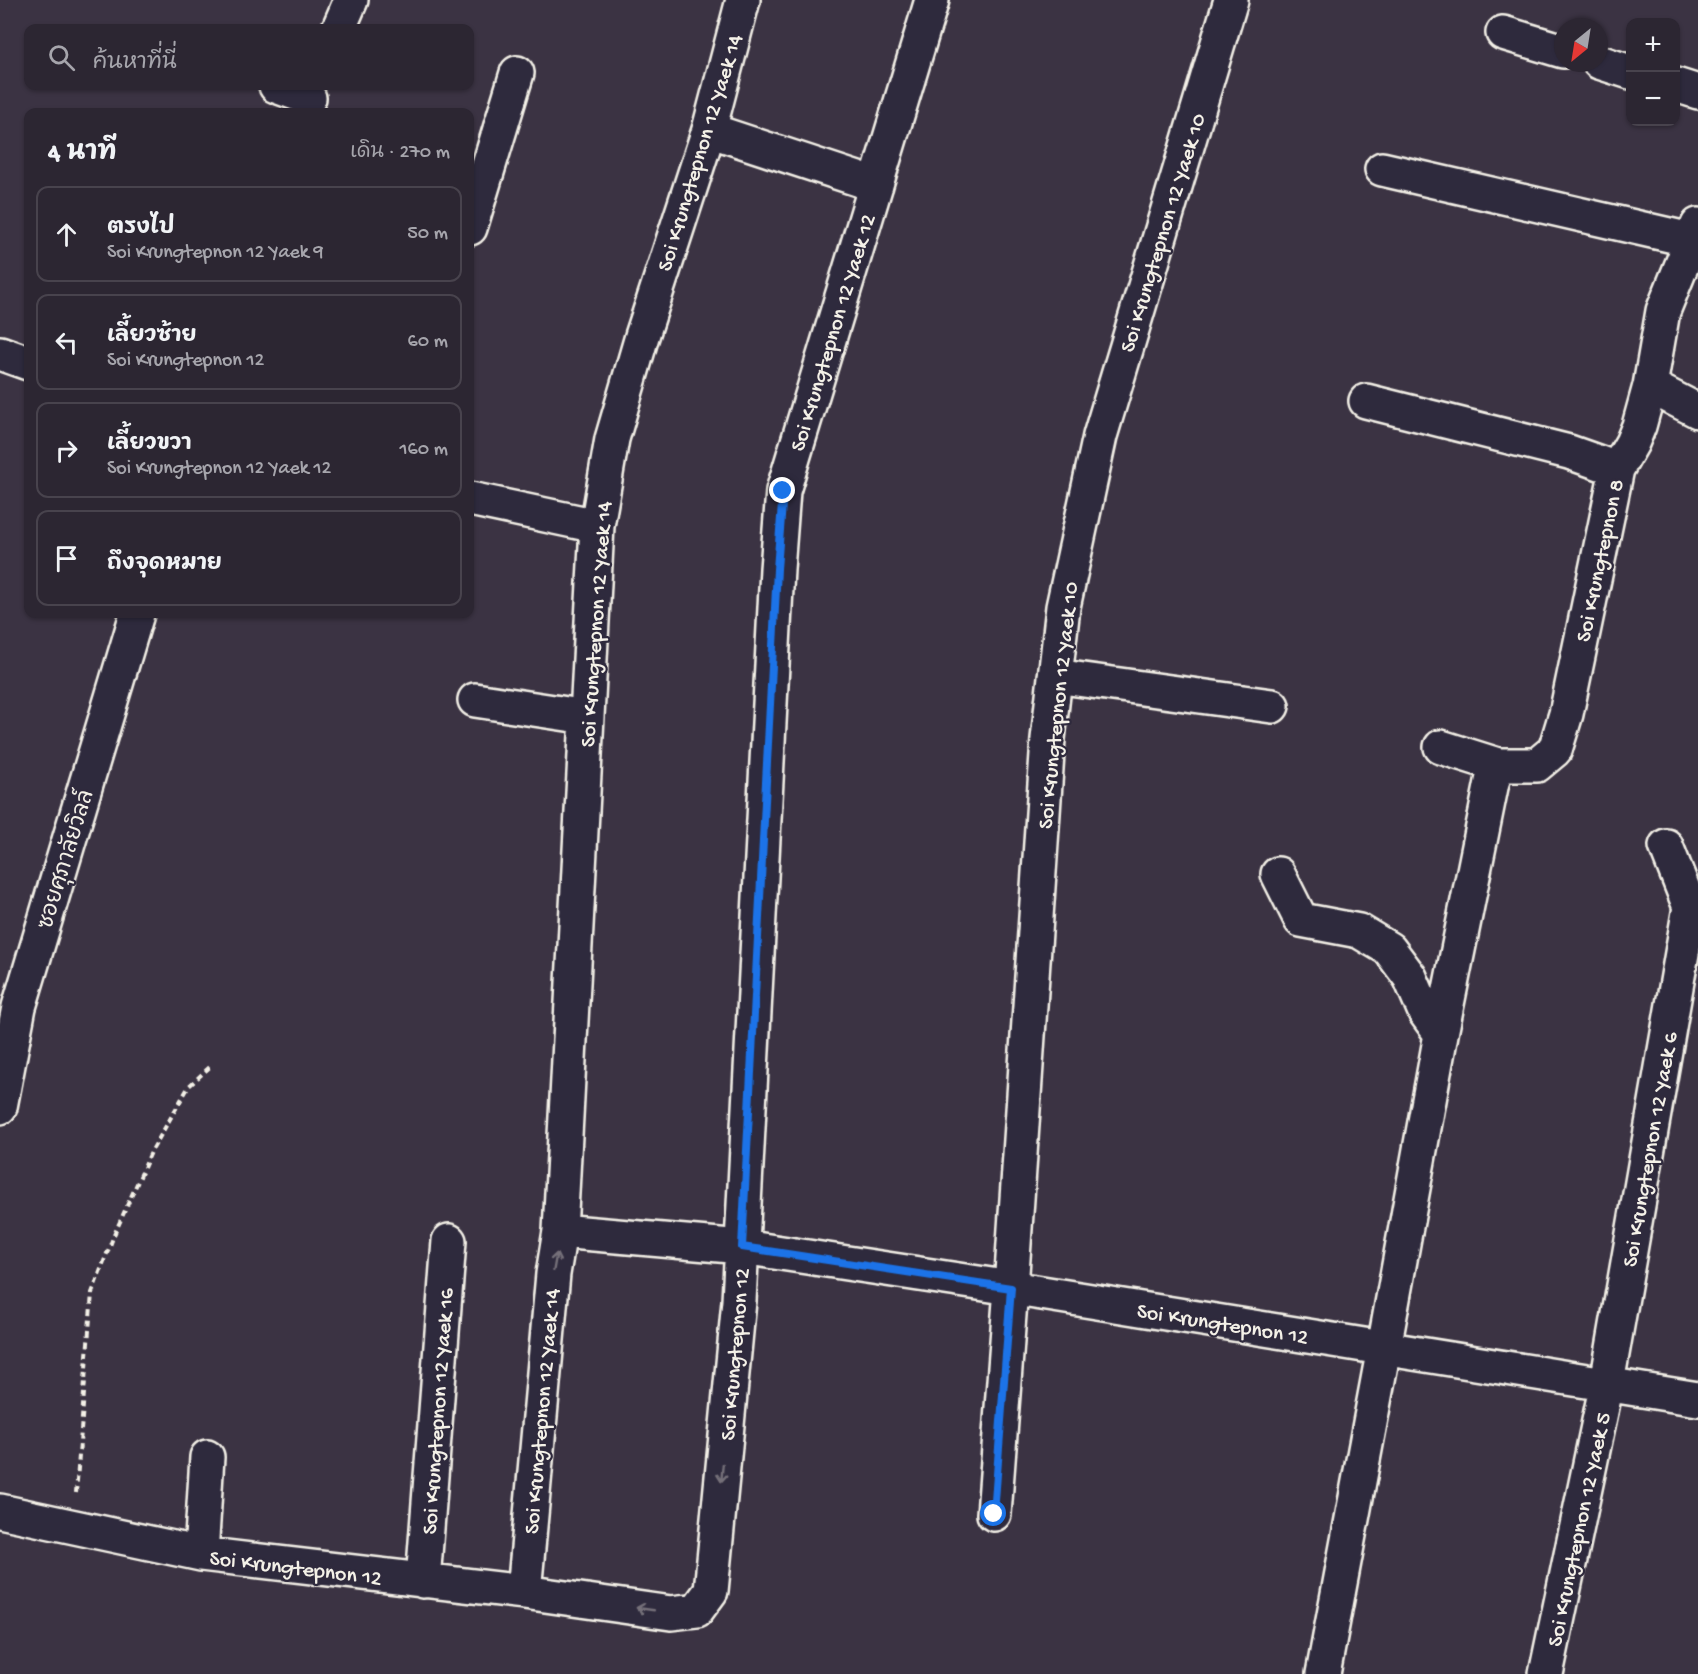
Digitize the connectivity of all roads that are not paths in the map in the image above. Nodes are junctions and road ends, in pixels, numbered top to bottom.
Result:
1 (351, 0) edge
2 (743, 0) edge
3 (932, 0) edge
4 (1230, 0) edge
5 (341, 24) edge
6 (1503, 33) dead end
7 (1554, 48) edge
8 (1608, 65) edge
9 (1626, 71) edge
10 (517, 73) dead end
11 (1680, 86) edge
12 (286, 90) edge
13 (1698, 92) edge
14 (309, 99) edge
15 (709, 130) junction
16 (1382, 169) dead end
17 (876, 185) junction
18 (474, 215) edge
19 (1694, 233) edge
20 (0, 353) edge
21 (24, 362) edge
22 (1650, 386) junction
23 (1366, 401) dead end
24 (1698, 411) edge
25 (1617, 469) junction
26 (474, 500) edge
27 (597, 526) junction
28 (136, 618) edge
29 (1055, 676) junction
30 (475, 700) dead end
31 (1272, 706) dead end
32 (587, 717) junction
33 (1441, 747) dead end
34 (1498, 765) junction
35 (1666, 846) dead end
36 (1278, 874) dead end
37 (1441, 1034) junction
38 (0, 1107) edge
39 (560, 1231) junction
40 (449, 1241) dead end
41 (742, 1247) junction
42 (1011, 1288) junction
43 (1384, 1348) junction
44 (1607, 1383) junction
45 (1698, 1399) edge
46 (207, 1457) dead end
47 (0, 1511) edge
48 (994, 1514) dead end
49 (201, 1554) junction
50 (423, 1581) junction
51 (524, 1592) junction
52 (1323, 1674) edge
53 (1546, 1674) edge

1 - 5 street
2 - 15 street, Soi Krungtepnon 12 Yaek 14
3 - 17 street, Soi Krungtepnon 12 Yaek 12
4 - 29 street, Soi Krungtepnon 12 Yaek 10
6 - 7 street
8 - 9 street
10 - 18 street
11 - 13 street
12 - 14 street
15 - 17 street
15 - 27 street, Soi Krungtepnon 12 Yaek 14
16 - 19 street
17 - 41 street, Soi Krungtepnon 12 Yaek 12
19 - 22 street, Soi Krungtepnon 8
20 - 21 street
22 - 24 street
22 - 25 street, Soi Krungtepnon 8
23 - 25 street
25 - 34 street, Soi Krungtepnon 8
26 - 27 street
27 - 32 street, Soi Krungtepnon 12 Yaek 14
28 - 38 street, ซอยศุภาลัยวิลล์
29 - 31 street
29 - 42 street, Soi Krungtepnon 12 Yaek 10
30 - 32 street
32 - 39 street, Soi Krungtepnon 12 Yaek 14
33 - 34 street, Soi Krungtepnon 8
34 - 37 street
35 - 44 street, Soi Krungtepnon 12 Yaek 6
36 - 37 street
37 - 43 street
39 - 41 street
51 -> 39 street, Soi Krungtepnon 12 Yaek 14
40 - 50 street, Soi Krungtepnon 12 Yaek 16
41 - 42 street, Soi Krungtepnon 12
41 -> 51 street, Soi Krungtepnon 12
42 - 43 street, Soi Krungtepnon 12
42 - 48 street, Soi Krungtepnon 12 Yaek 10
43 - 44 street, Soi Krungtepnon 12
43 - 52 street
44 - 45 street, Soi Krungtepnon 12
44 - 53 street, Soi Krungtepnon 12 Yaek 5
46 - 49 street
47 - 49 street, Soi Krungtepnon 12
49 - 50 street, Soi Krungtepnon 12
50 - 51 street, Soi Krungtepnon 12

